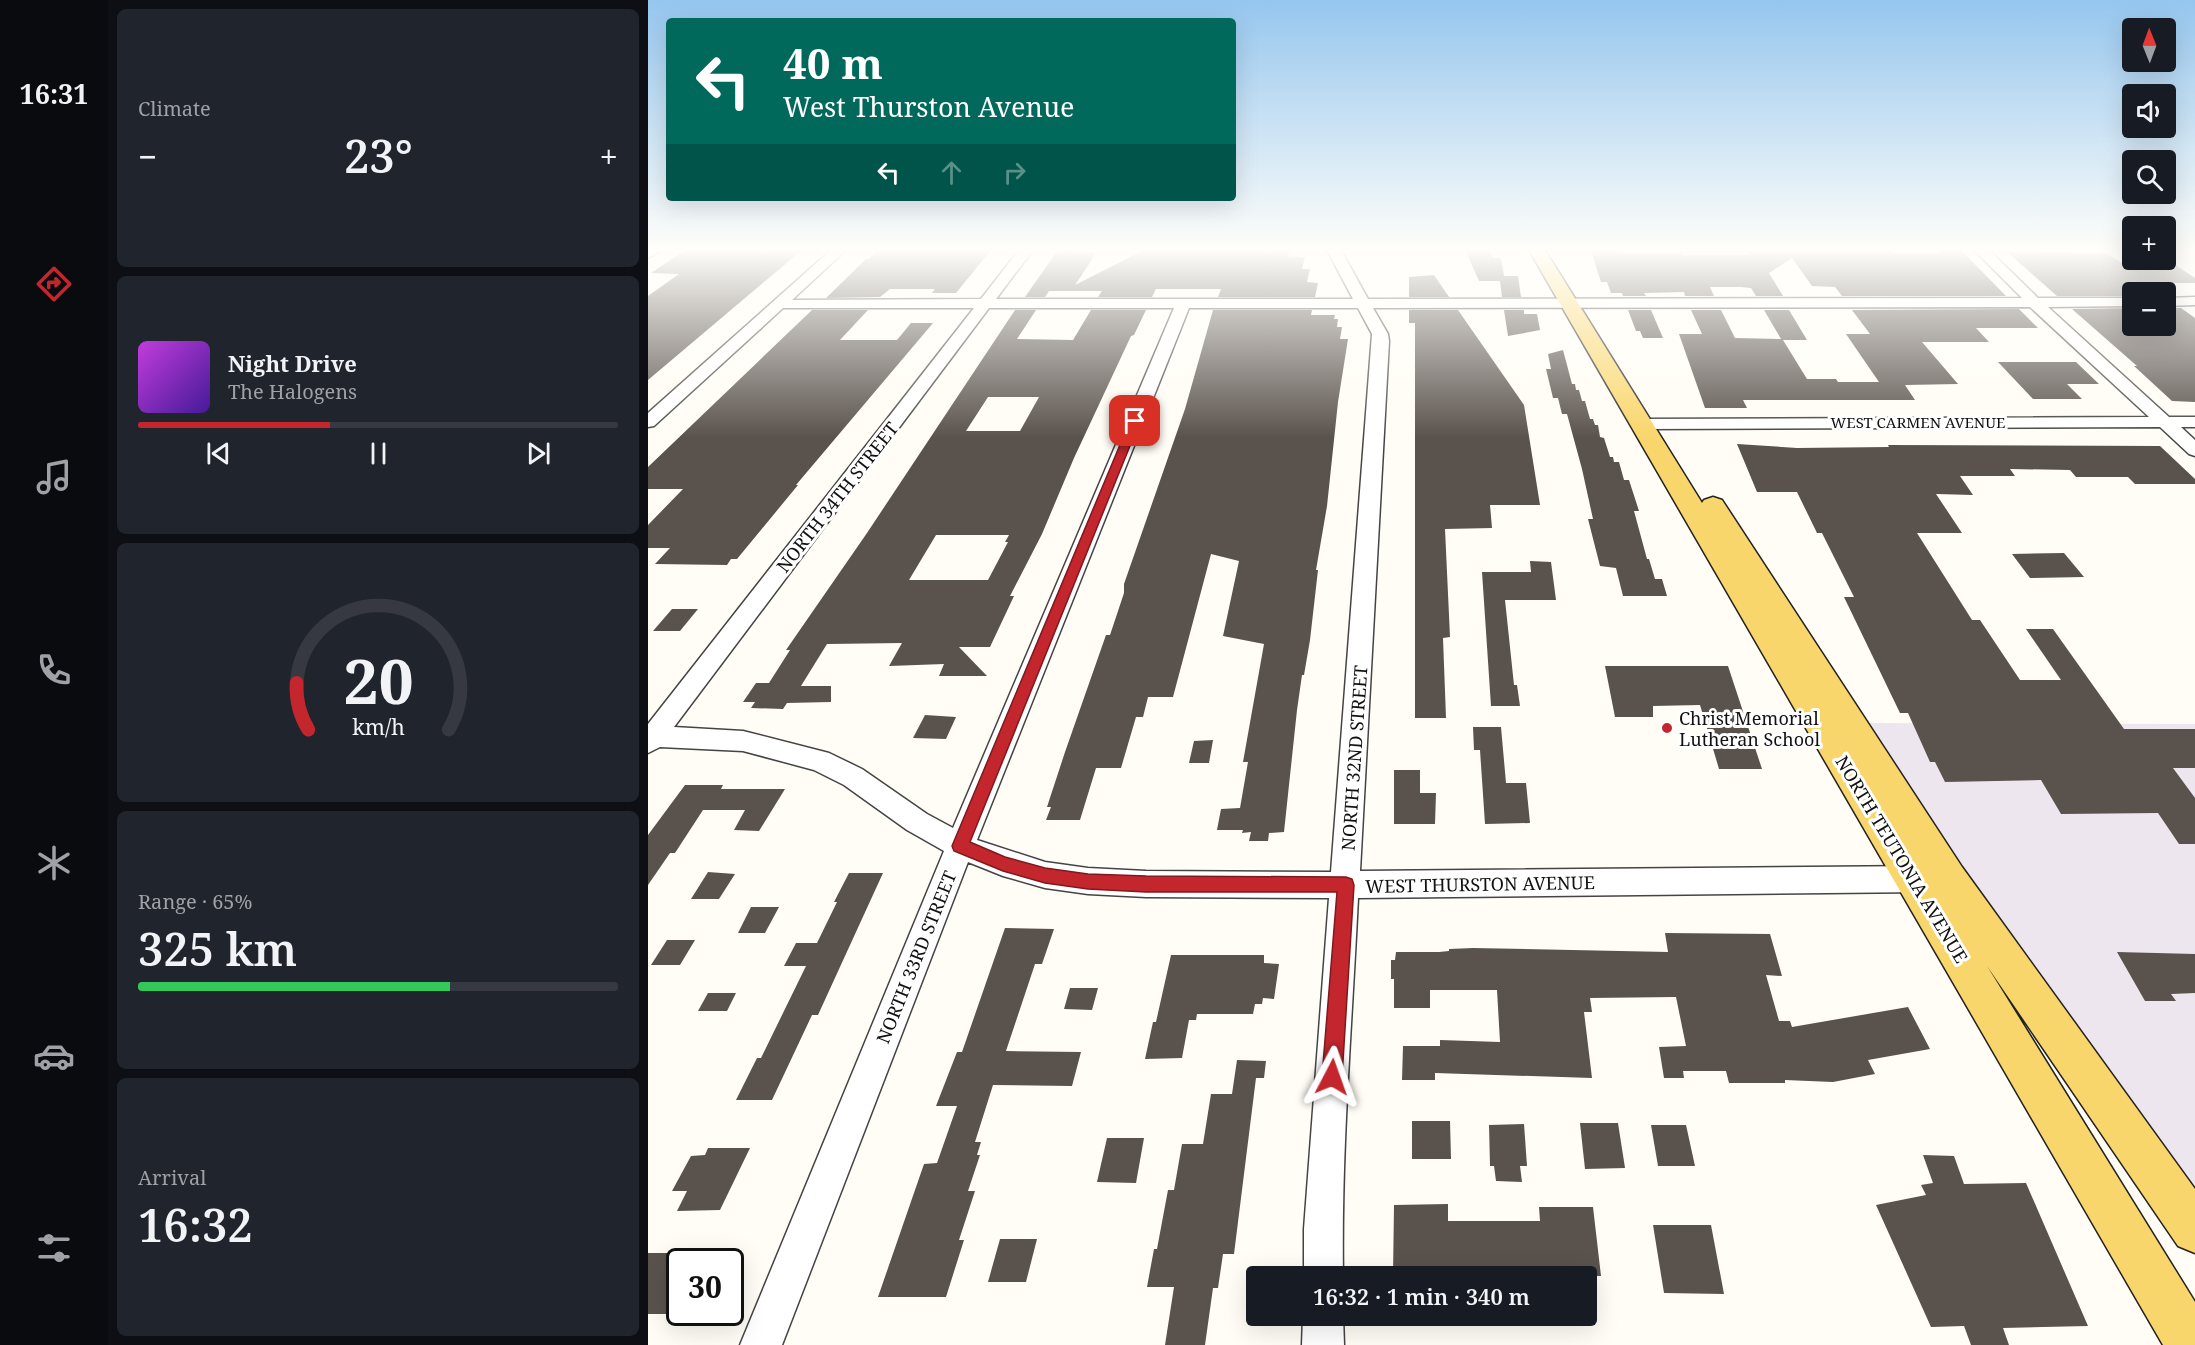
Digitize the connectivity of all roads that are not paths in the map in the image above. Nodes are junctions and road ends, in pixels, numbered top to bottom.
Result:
1 (769, 313) edge
2 (978, 313) edge
3 (1179, 313) edge
4 (1368, 313) edge
5 (1583, 313) edge
6 (2046, 313) edge
7 (648, 422) edge
8 (2166, 422) junction
9 (2195, 422) edge
10 (1651, 424) junction
11 (2195, 450) edge
12 (650, 739) edge
13 (960, 846) junction
14 (1949, 879) junction
15 (1914, 880) junction
16 (1346, 885) junction
17 (2195, 1229) edge
18 (1323, 1266) edge
19 (1323, 1326) edge
20 (761, 1345) edge
21 (1323, 1345) edge
22 (2192, 1345) edge

1 - 7 street
2 - 12 street, NORTH 34TH STREET
3 - 13 street, NORTH 33RD STREET
4 - 16 street, NORTH 32ND STREET
5 - 10 main road, NORTH TEUTONIA AVENUE
6 - 8 street
8 - 9 street, WEST CARMEN AVENUE
8 - 10 street, WEST CARMEN AVENUE
8 - 11 street
10 - 14 main road, NORTH TEUTONIA AVENUE
10 - 15 main road, NORTH TEUTONIA AVENUE
12 - 13 street, WEST THURSTON AVENUE
13 - 16 street, WEST THURSTON AVENUE
13 - 20 street, NORTH 33RD STREET
14 - 15 street, WEST THURSTON AVENUE
14 - 17 main road, NORTH TEUTONIA AVENUE
15 - 16 street, WEST THURSTON AVENUE
15 - 22 main road, NORTH TEUTONIA AVENUE
16 - 18 street, NORTH 32ND STREET
19 - 21 street

